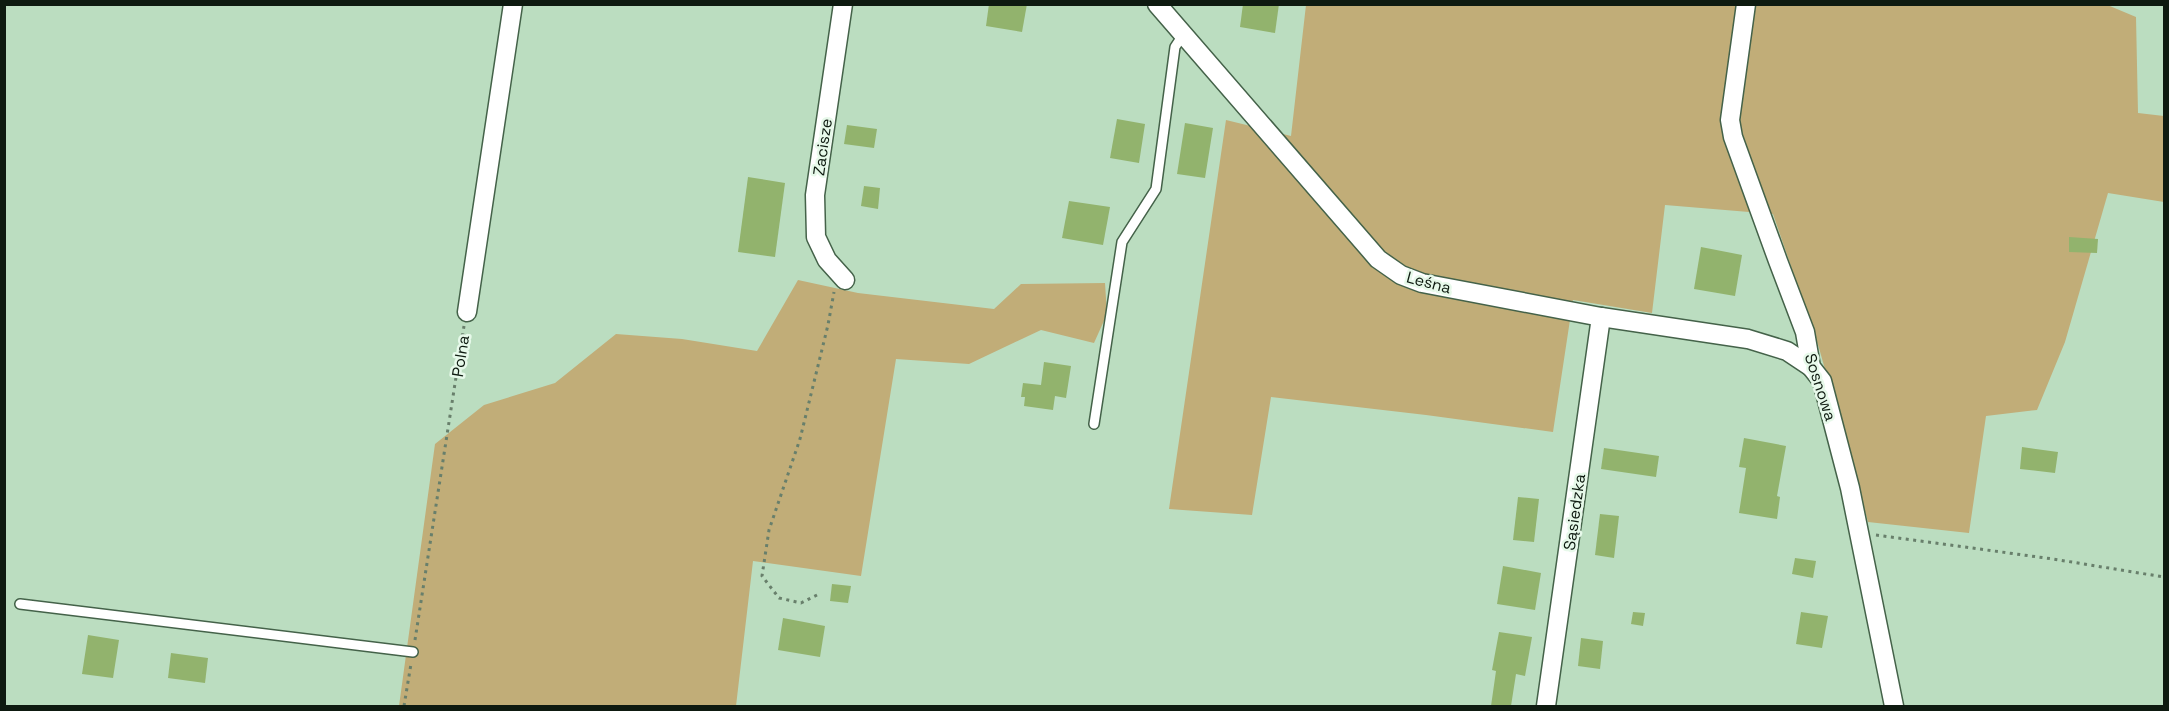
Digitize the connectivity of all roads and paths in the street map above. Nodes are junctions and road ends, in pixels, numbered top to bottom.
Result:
1 (513, 4) edge
2 (843, 4) edge
3 (1746, 4) edge
4 (1165, 9) edge
5 (1183, 35) junction
6 (841, 276) joint
7 (467, 312) joint
8 (1601, 317) junction
9 (1811, 367) junction
10 (1094, 424) dead end
11 (1859, 533) junction
12 (2164, 577) edge
13 (817, 595) dead end
14 (20, 604) dead end
15 (413, 652) junction
16 (404, 706) edge
17 (1546, 706) edge
18 (1894, 706) edge

1 - 7 street, Polna
2 - 6 street, Zacisze
3 - 9 street, Sosnowa
4 - 5 street, Leśna
5 - 8 street, Leśna
5 - 10 lane
6 - 13 path
7 - 15 path, Polna
8 - 9 street, Leśna
8 - 17 street, Sąsiedzka
9 - 11 street, Sosnowa
11 - 12 path
11 - 18 street, Sosnowa
14 - 15 lane
15 - 16 path, Polna

